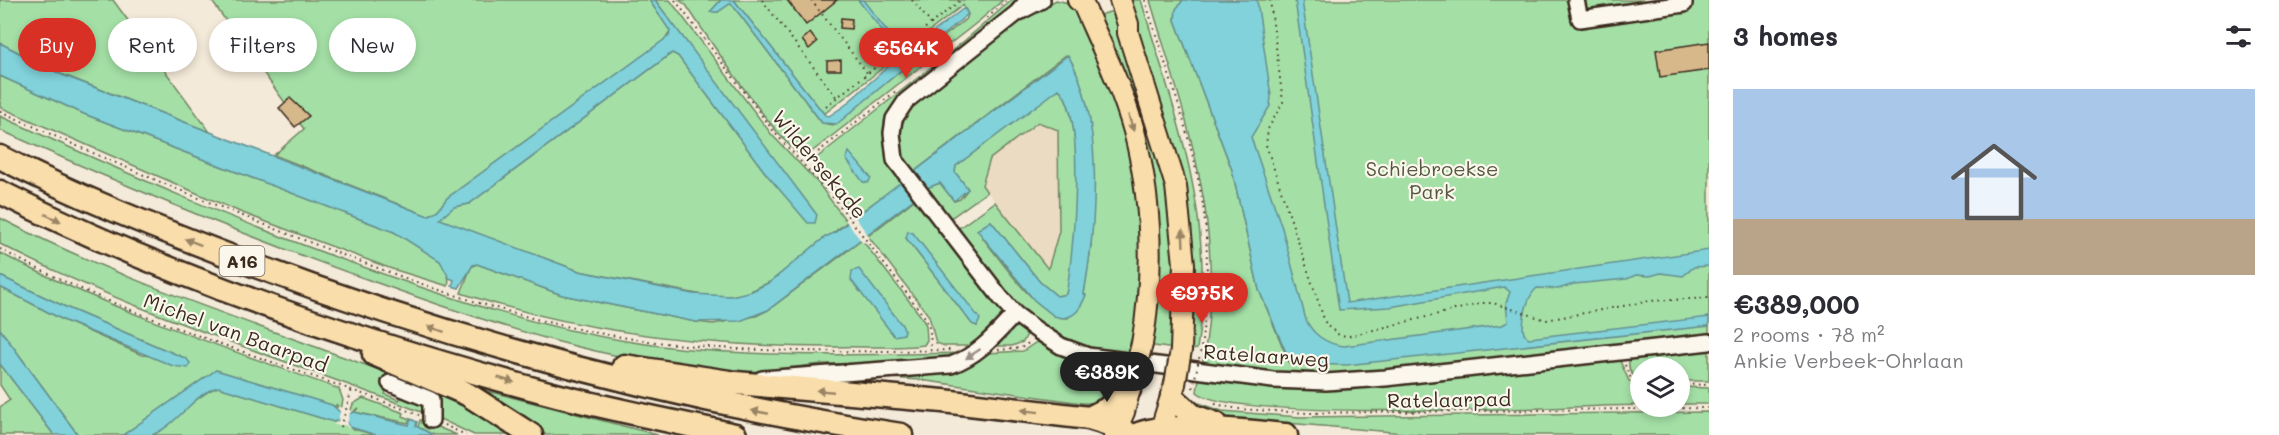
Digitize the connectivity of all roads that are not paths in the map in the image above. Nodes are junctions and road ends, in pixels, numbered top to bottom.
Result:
1 (1028, 0) edge
2 (1042, 0) edge
3 (1078, 0) edge
4 (1091, 0) edge
5 (1113, 0) edge
6 (1120, 0) edge
7 (1576, 0) edge
8 (1684, 0) edge
9 (1017, 13) junction
10 (1128, 33) junction
11 (1110, 69) junction
12 (0, 157) edge
13 (0, 192) edge
14 (270, 306) junction
15 (1015, 314) junction
16 (1709, 342) edge
17 (492, 346) junction
18 (390, 383) dead end
19 (736, 383) junction
20 (1131, 384) junction
21 (1180, 390) junction
22 (1089, 418) junction
23 (431, 420) road end
24 (1240, 430) junction
25 (1160, 432) edge
26 (1124, 433) edge
27 (531, 435) edge
28 (735, 435) edge
29 (901, 435) edge
30 (1286, 435) edge

1 - 9 street, Ratelaarweg
2 - 9 street, Ratelaarweg
3 - 11 main road
4 - 11 main road
5 - 10 main road
6 - 10 main road
7 - 8 street
9 - 15 street, Ratelaarweg
21 -> 10 main road, bridge
11 -> 20 main road, bridge
17 -> 12 highway, A16
13 -> 14 highway, A16
14 - 27 highway, A16
14 -> 28 highway, A16
15 - 16 street, Ratelaarweg
15 -> 19 street
17 - 19 highway, A16
29 -> 17 highway, A16
18 - 23 street
22 -> 19 highway, A16
20 - 22 highway
20 - 26 main road
21 - 24 highway
21 - 25 main road
22 - 26 highway, A16
24 - 25 highway
24 - 30 highway
25 - 26 highway

